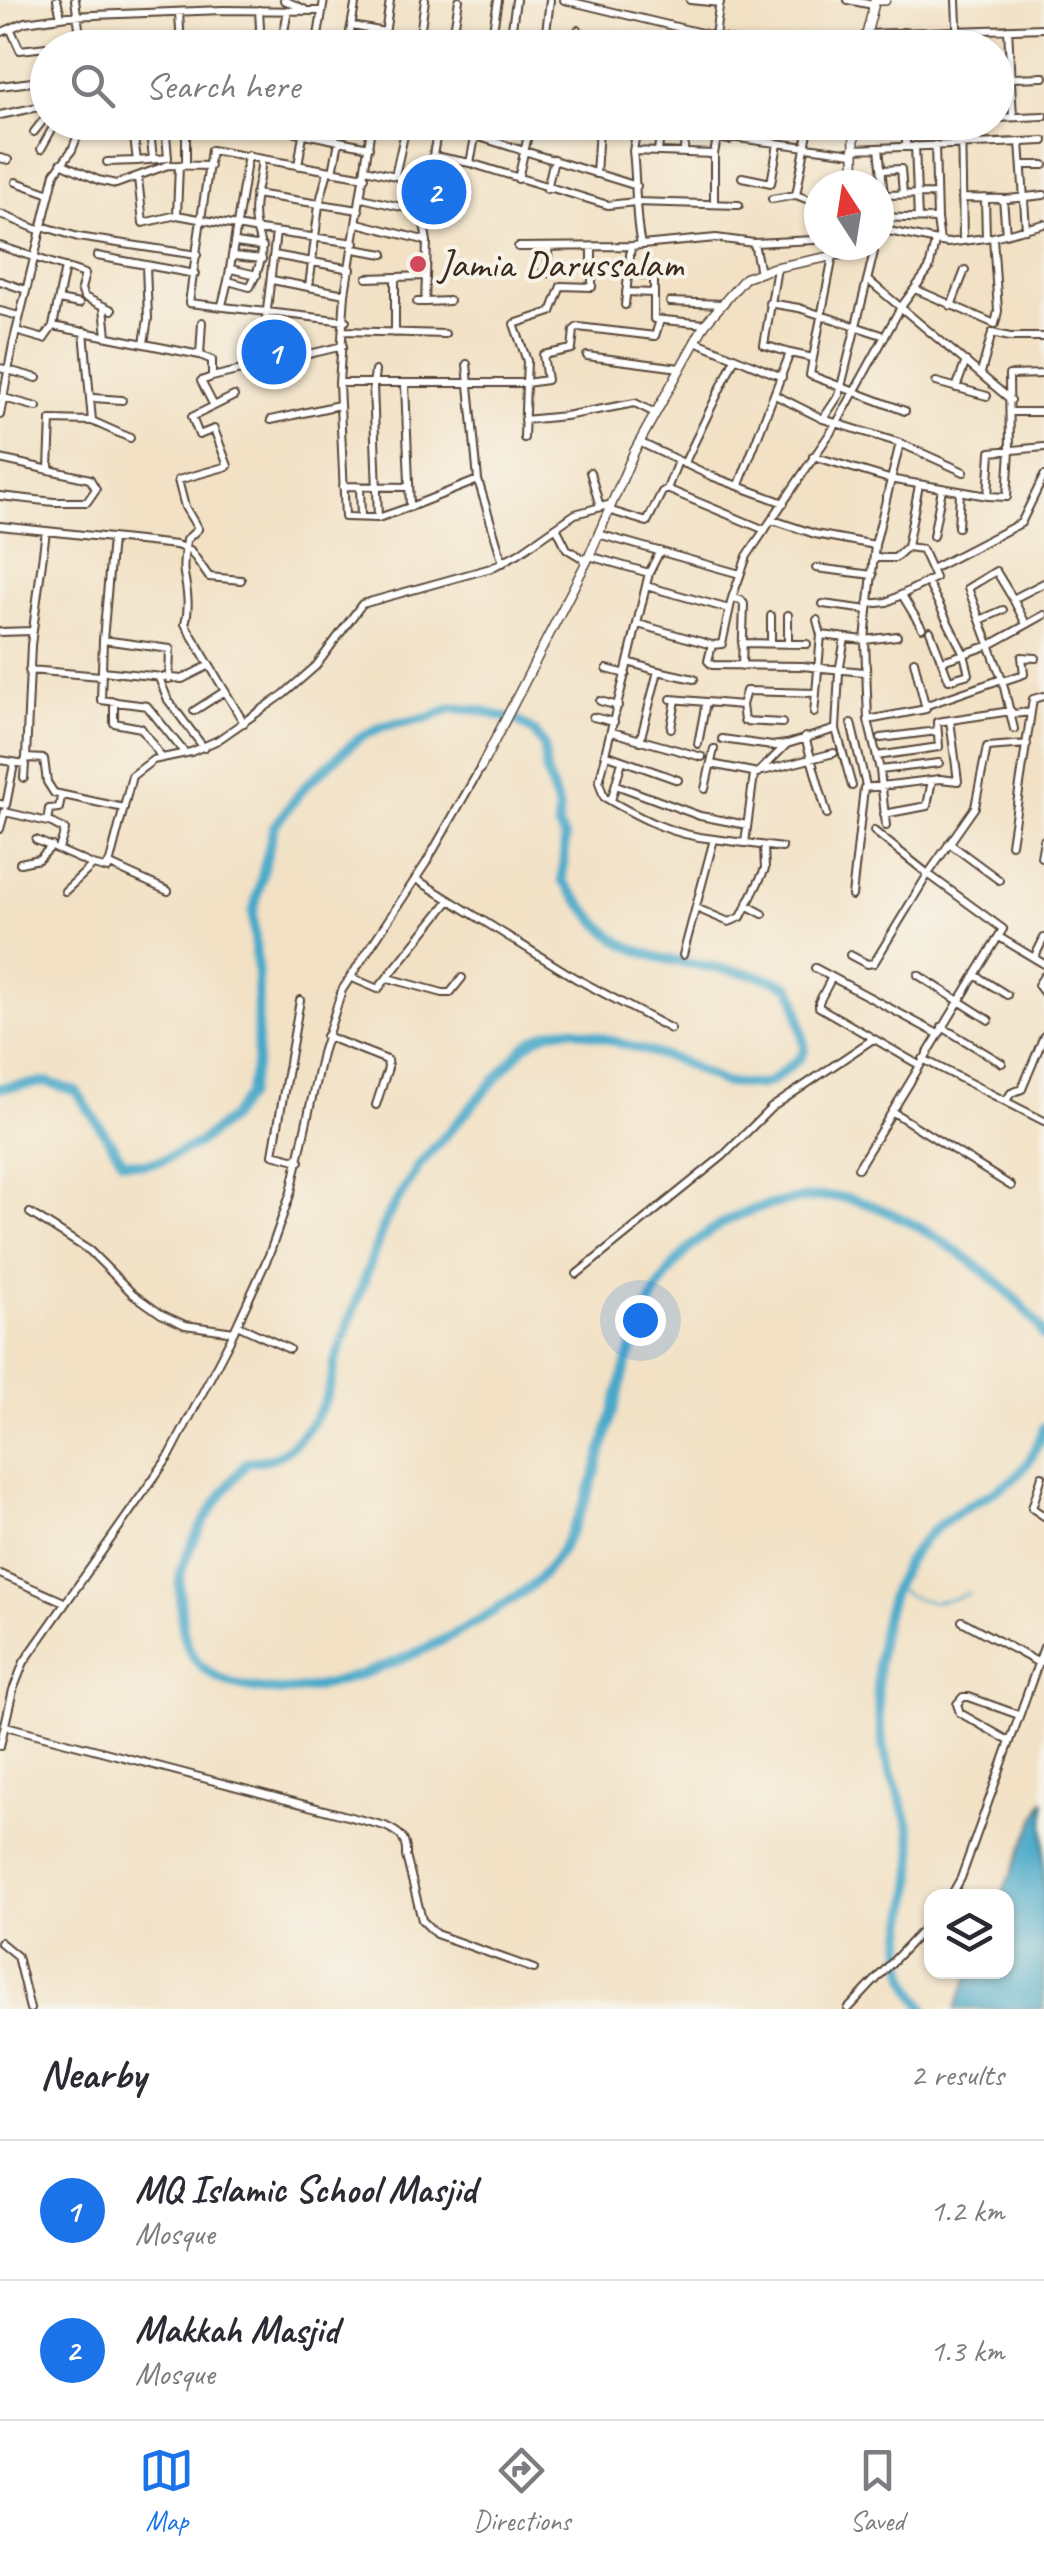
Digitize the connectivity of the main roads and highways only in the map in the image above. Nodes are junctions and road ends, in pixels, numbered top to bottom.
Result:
1 (885, 0) edge
2 (874, 2) edge

1 - 2 main road

